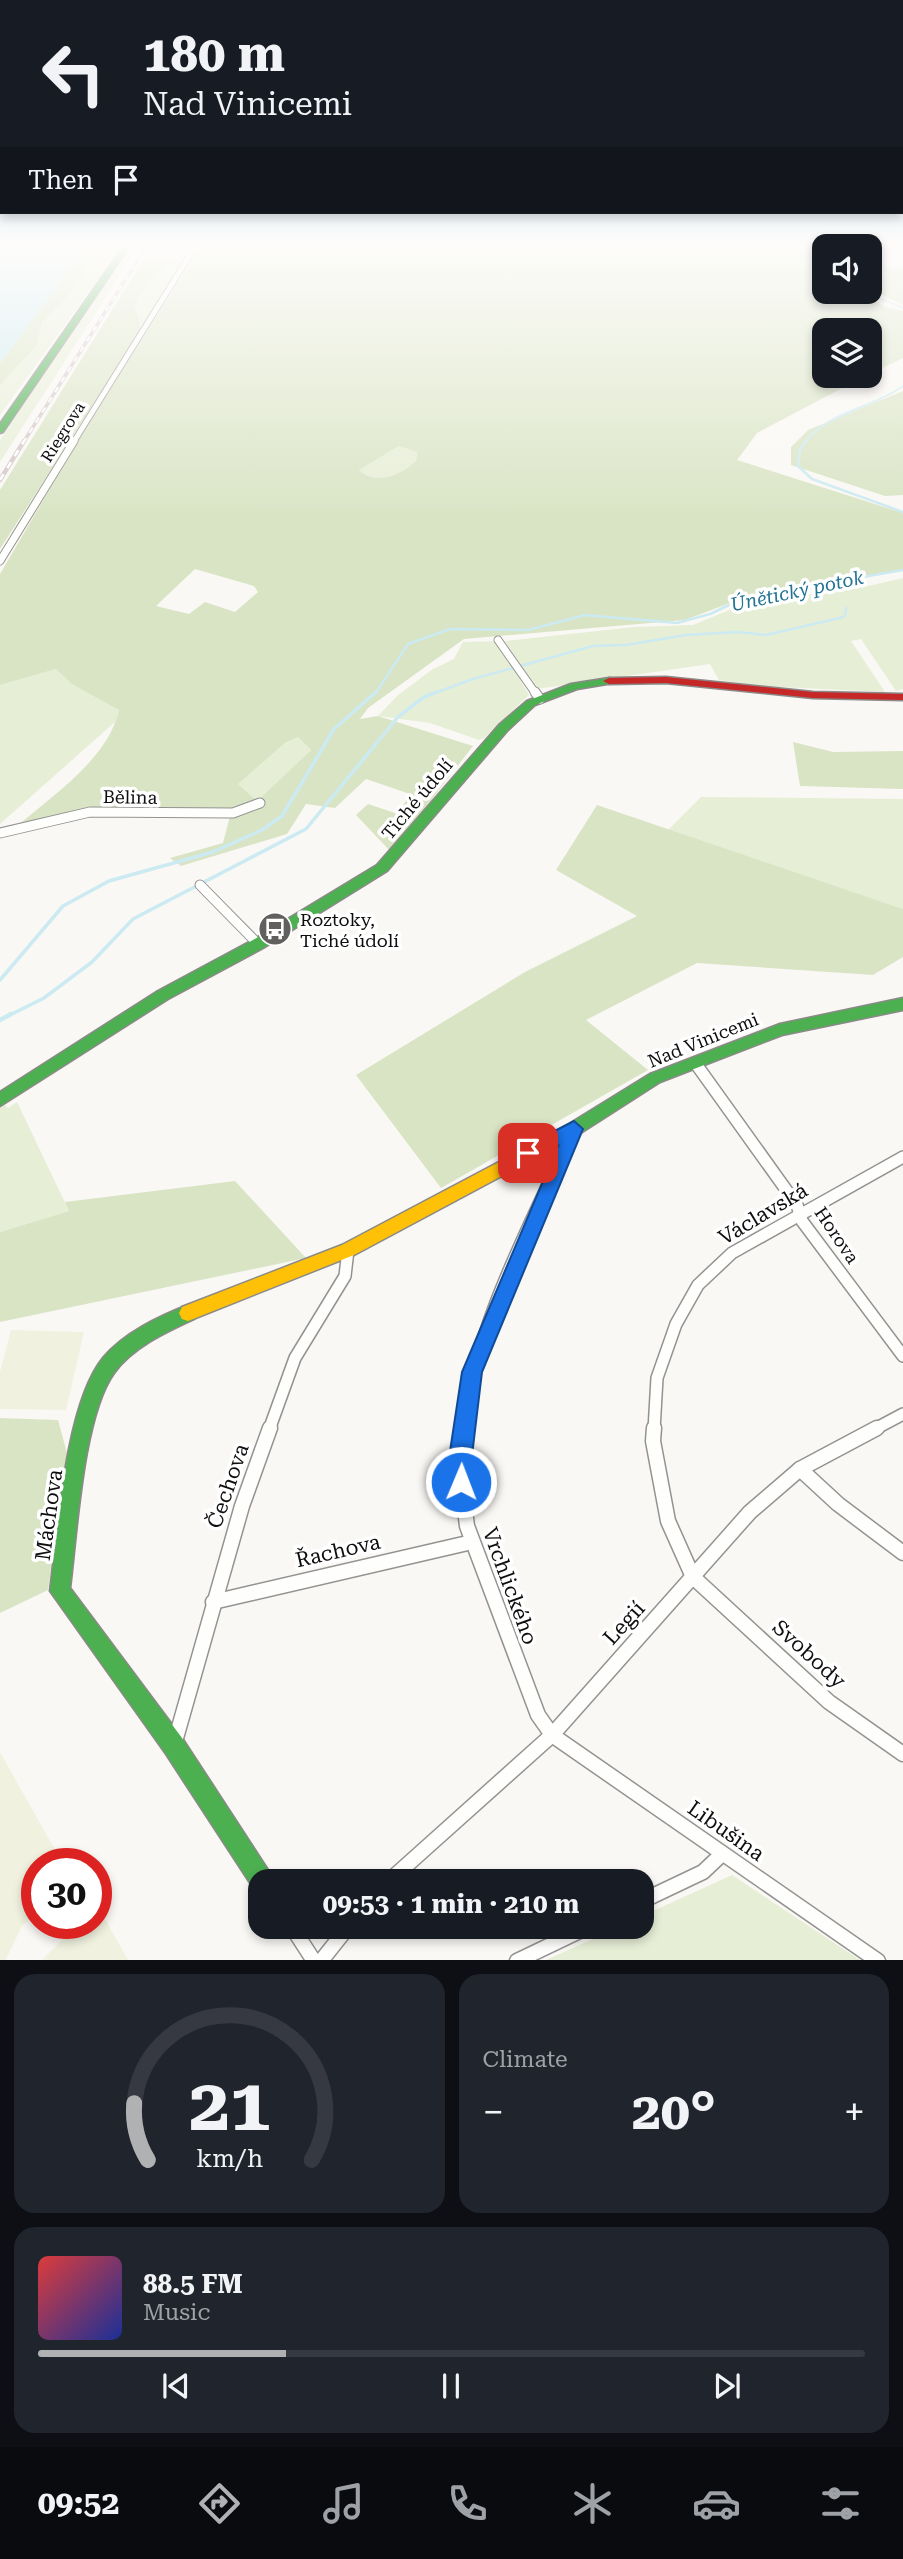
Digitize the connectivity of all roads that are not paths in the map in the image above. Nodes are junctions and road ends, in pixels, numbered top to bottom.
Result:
1 (63, 338) edge
2 (138, 338) edge
3 (0, 430) edge
4 (0, 561) edge
5 (498, 640) dead end
6 (903, 697) edge
7 (540, 699) junction
8 (260, 803) dead end
9 (0, 833) edge
10 (200, 885) dead end
11 (258, 944) junction
12 (903, 1003) edge
13 (696, 1064) junction
14 (0, 1100) edge
15 (574, 1129) junction
16 (903, 1157) edge
17 (800, 1213) junction
18 (348, 1250) junction
19 (903, 1356) edge
20 (903, 1414) edge
21 (800, 1469) junction
22 (472, 1542) junction
23 (903, 1553) edge
24 (693, 1577) junction
25 (213, 1602) junction
26 (552, 1735) junction
27 (174, 1746) junction
28 (903, 1754) edge
29 (722, 1854) junction
30 (254, 1869) edge
31 (402, 1869) edge
32 (654, 1895) edge
33 (300, 1939) edge
34 (338, 1939) edge
35 (563, 1939) edge
36 (313, 1960) edge
37 (322, 1960) edge
38 (519, 1960) edge
39 (877, 1960) edge

1 - 3 street
2 - 4 street, Riegrova
5 - 7 street
6 - 7 street, Tiché údolí
7 - 11 street, Tiché údolí
8 - 9 street, Bělina
10 - 11 street
11 - 14 street, Tiché údolí
12 - 13 street, Nad Vinicemi
13 - 15 street, Nad Vinicemi
13 - 17 street, Horova
15 - 18 street, Nad Vinicemi
15 - 22 street, Vrchlického
16 - 17 street, Václavská
17 - 19 street, Horova
17 - 24 street, Václavská
18 - 25 street, Čechova
18 - 27 street, Máchova
20 - 21 street, Legií
21 - 23 street
21 - 24 street, Legií
22 - 25 street, Řachova
22 - 26 street, Vrchlického
24 - 26 street, Legií
24 - 28 street, Svobody
25 - 27 street, Čechova
26 - 29 street, Libušina
26 - 31 street, Legií
27 - 30 street, Máchova
29 - 32 street
29 - 39 street, Libušina
33 - 36 street
34 - 37 street
35 - 38 street

